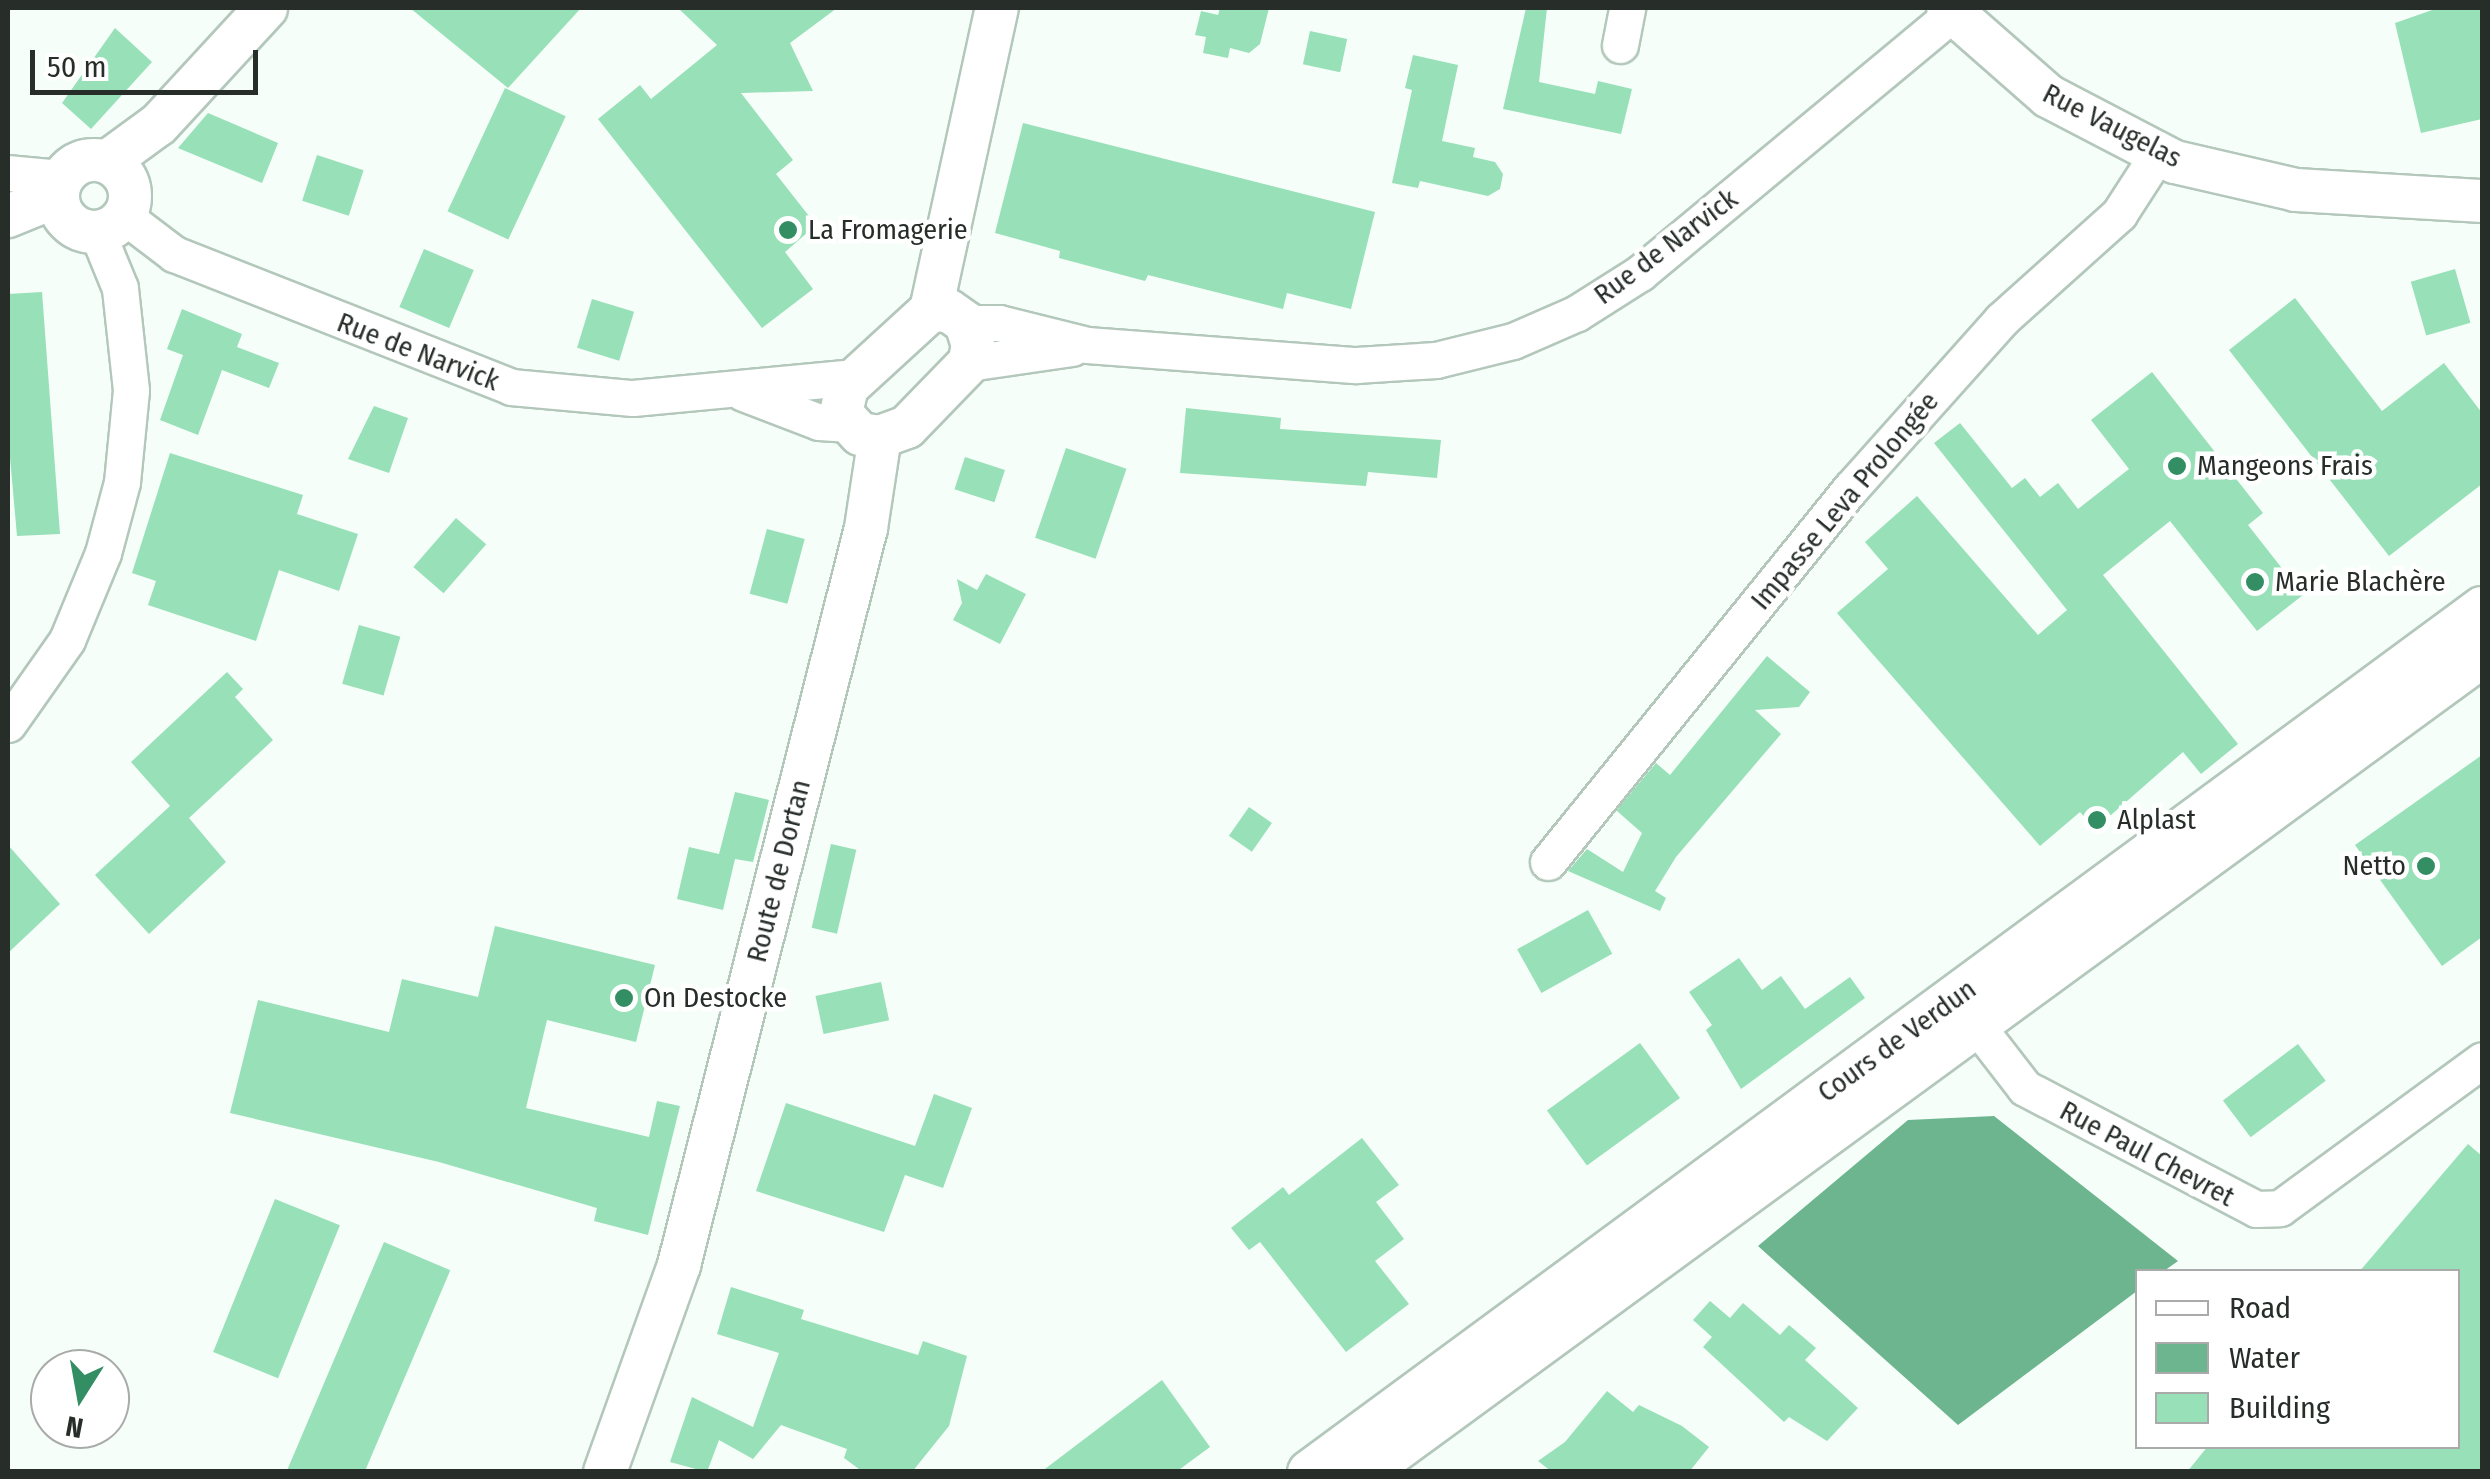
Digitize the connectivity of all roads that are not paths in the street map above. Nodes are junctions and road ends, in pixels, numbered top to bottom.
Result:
1 (266, 8) edge
2 (997, 8) edge
3 (1628, 8) edge
4 (1950, 10) edge
5 (1620, 45) dead end
6 (2122, 138) junction
7 (106, 162) junction
8 (8, 173) edge
9 (59, 187) junction
10 (2482, 200) edge
11 (8, 216) edge
12 (110, 224) junction
13 (955, 332) junction
14 (855, 377) junction
15 (737, 390) junction
16 (863, 430) junction
17 (2482, 608) edge
18 (2482, 656) edge
19 (8, 724) edge
20 (1548, 862) dead end
21 (1977, 1026) junction
22 (2482, 1060) edge
23 (1406, 1401) junction
24 (605, 1472) edge
25 (1309, 1472) edge
26 (1335, 1472) edge
27 (1366, 1472) edge

1 - 7 main road
2 - 13 main road
3 - 5 street
4 - 6 main road, Rue Vaugelas
4 - 13 street, Rue de Narvick
6 - 10 main road, Rue Vaugelas
6 - 20 street, Impasse Leva Prolongée
7 - 9 main road
7 - 12 main road
8 - 9 street
9 - 11 main road
9 - 12 main road
12 - 15 street, Rue de Narvick
12 - 19 street
13 - 14 main road
13 - 16 main road
14 - 15 street, Rue de Narvick
14 - 16 main road, Route de Dortan
15 - 16 street, Rue de Narvick
16 - 24 main road, Route de Dortan
17 - 23 main road, Cours de Verdun
18 - 21 main road, Cours de Verdun
21 - 22 street, Rue Paul Chevret
21 - 27 main road, Cours de Verdun
23 - 25 main road, Cours de Verdun
23 - 26 main road

